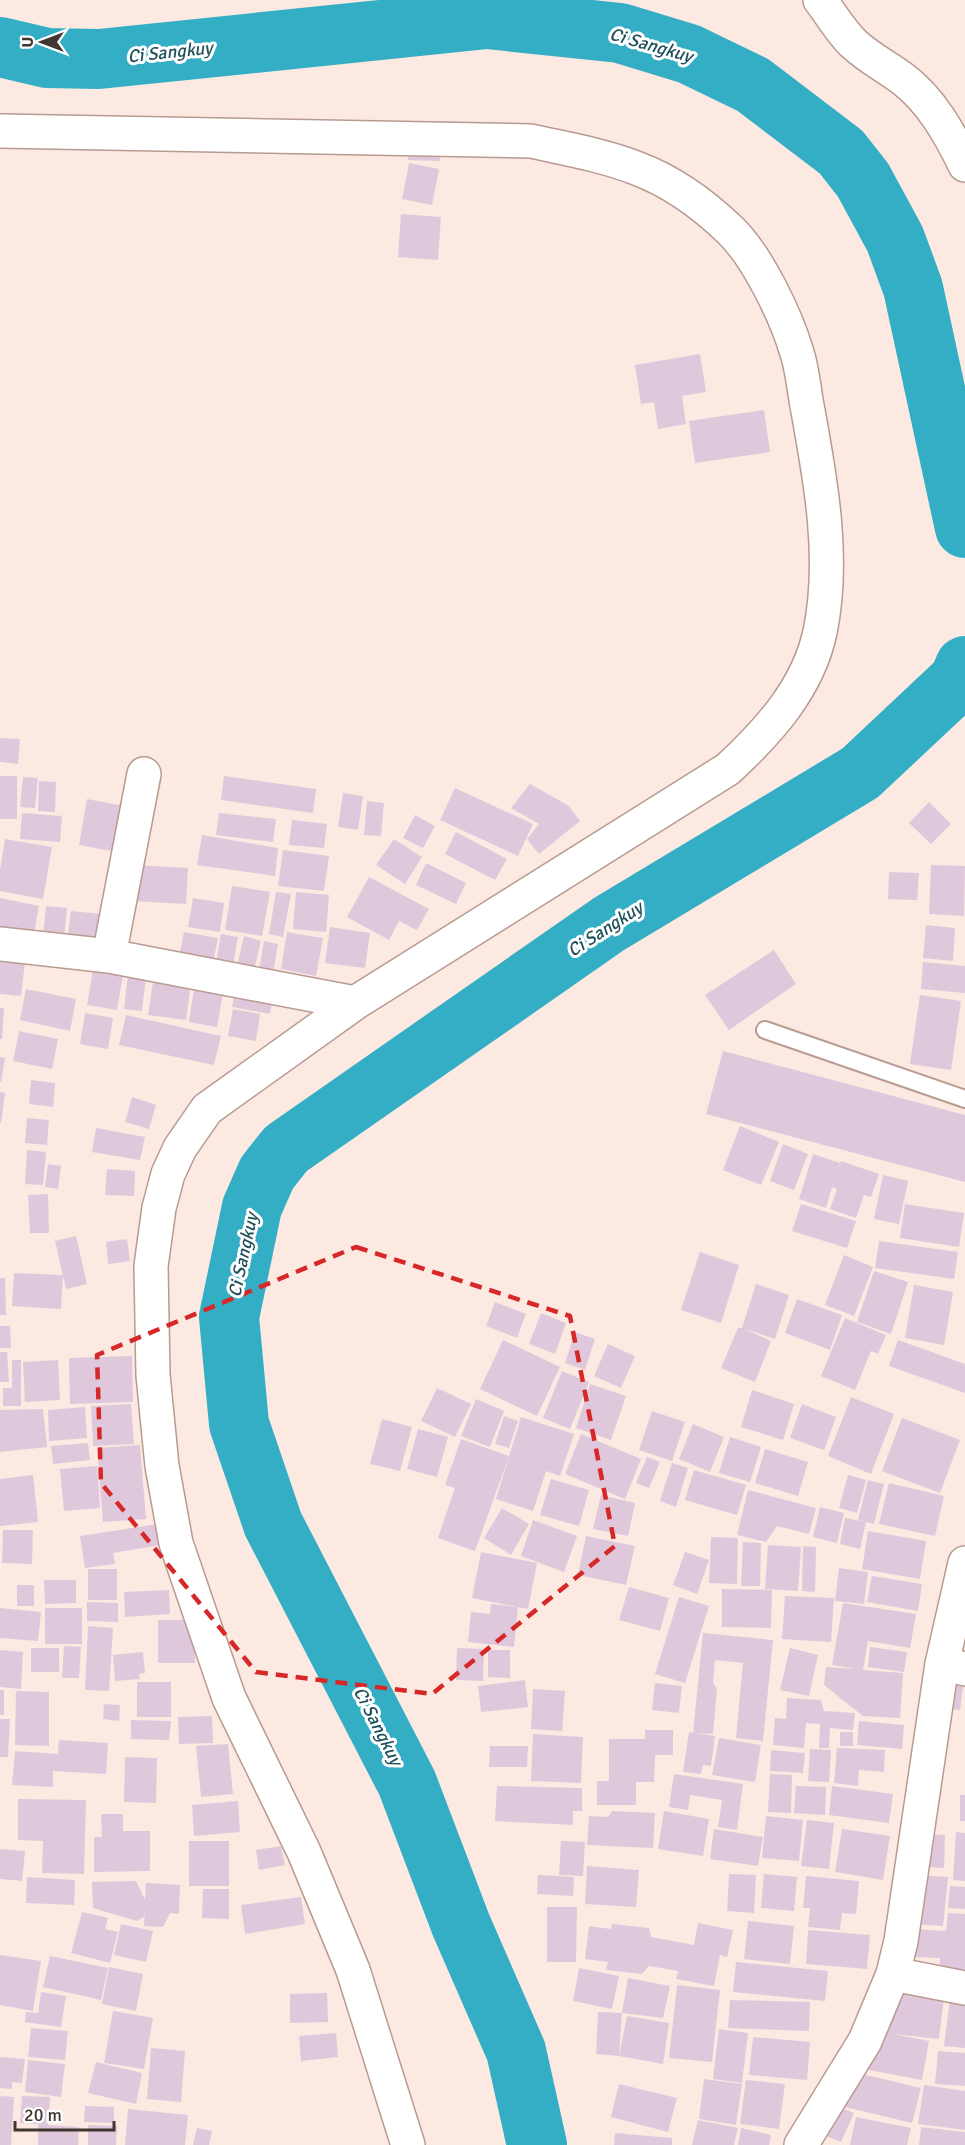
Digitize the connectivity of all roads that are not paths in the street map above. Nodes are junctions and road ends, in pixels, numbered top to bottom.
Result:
1 (820, 0) edge
2 (0, 131) edge
3 (965, 165) edge
4 (144, 774) dead end
5 (0, 944) edge
6 (109, 956) junction
7 (355, 1002) junction
8 (765, 1030) dead end
9 (965, 1100) edge
10 (965, 1563) edge
11 (953, 1667) edge
12 (893, 1974) junction
13 (965, 1988) edge
14 (408, 2145) edge
15 (801, 2145) edge

1 - 3 street
2 - 7 street
4 - 6 street
5 - 6 street
6 - 7 street
7 - 14 street
8 - 9 lane
10 - 11 street
11 - 12 street
12 - 13 street
12 - 15 street

